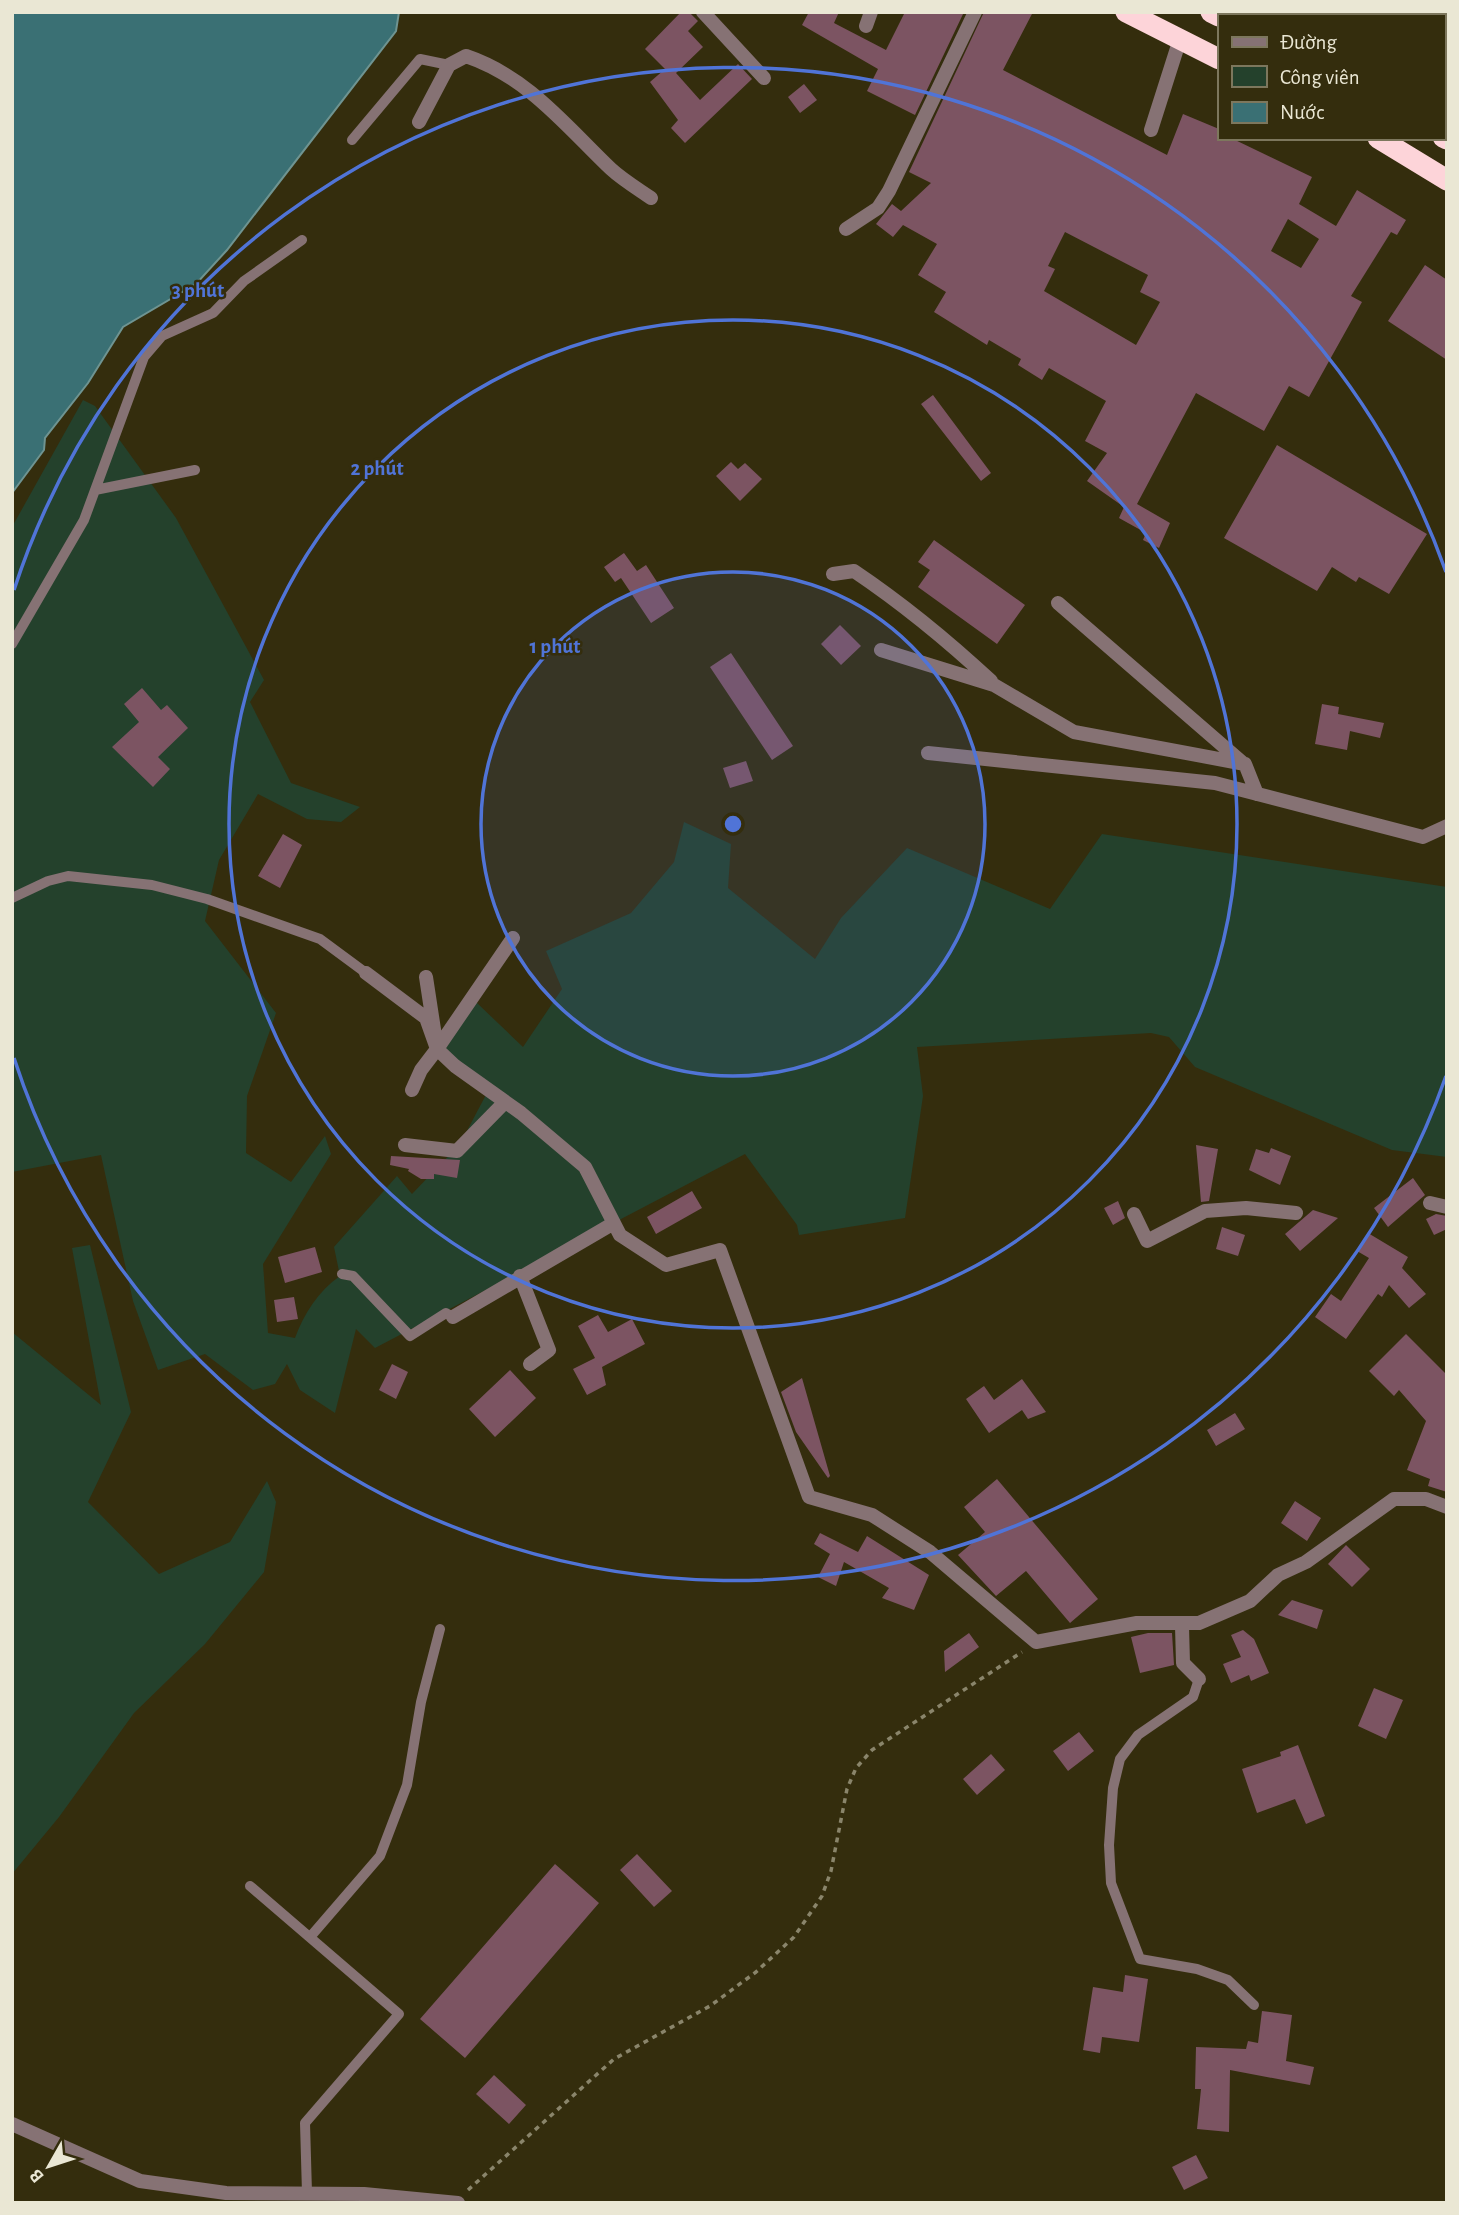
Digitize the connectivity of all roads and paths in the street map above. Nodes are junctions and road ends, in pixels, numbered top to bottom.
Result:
1 (703, 12) edge
2 (975, 12) edge
3 (1126, 12) edge
4 (1180, 39) junction
5 (1218, 58) edge
6 (449, 65) junction
7 (764, 78) dead end
8 (419, 122) dead end
9 (1151, 130) dead end
10 (352, 140) dead end
11 (1381, 140) edge
12 (1447, 180) edge
13 (651, 198) dead end
14 (846, 229) dead end
15 (302, 240) dead end
16 (195, 470) dead end
17 (95, 490) junction
18 (833, 574) dead end
19 (1058, 603) dead end
20 (12, 644) edge
21 (881, 650) dead end
22 (994, 685) junction
23 (928, 753) dead end
24 (1245, 764) junction
25 (1257, 794) junction
26 (1447, 826) edge
27 (12, 898) edge
28 (513, 938) dead end
29 (366, 973) joint
30 (426, 977) dead end
31 (437, 1049) junction
32 (412, 1090) dead end
33 (504, 1103) junction
34 (405, 1145) dead end
35 (1430, 1203) dead end
36 (1447, 1207) edge
37 (1296, 1213) dead end
38 (1134, 1214) dead end
39 (614, 1223) junction
40 (342, 1274) dead end
41 (520, 1276) junction
42 (453, 1317) joint
43 (530, 1364) dead end
44 (1447, 1507) edge
45 (1182, 1626) junction
46 (440, 1629) dead end
47 (1036, 1642) junction
48 (1199, 1679) joint
49 (250, 1886) dead end
50 (311, 1936) junction
51 (1254, 2005) dead end
52 (12, 2124) edge
53 (307, 2193) junction
54 (457, 2202) edge

1 - 7 street
2 - 14 street
3 - 4 highway
4 - 5 highway
4 - 9 street
6 - 8 street
6 - 10 lane
6 - 13 street
11 - 12 highway
15 - 17 lane
16 - 17 lane
17 - 20 lane
18 - 22 street
19 - 24 street
21 - 22 street
22 - 24 street
23 - 25 street
24 - 25 street
25 - 26 street
27 - 29 lane
28 - 31 street
29 - 31 street
30 - 31 street
31 - 32 street
31 - 33 street
33 - 34 street
33 - 39 street
35 - 36 street
37 - 38 street
39 - 41 street
39 - 47 street
40 - 42 lane
41 - 42 street
41 - 43 street
44 - 45 street
45 - 47 street
45 - 48 street
46 - 50 lane
47 - 54 path
48 - 51 lane
49 - 50 lane
50 - 53 lane
52 - 53 street
53 - 54 street

